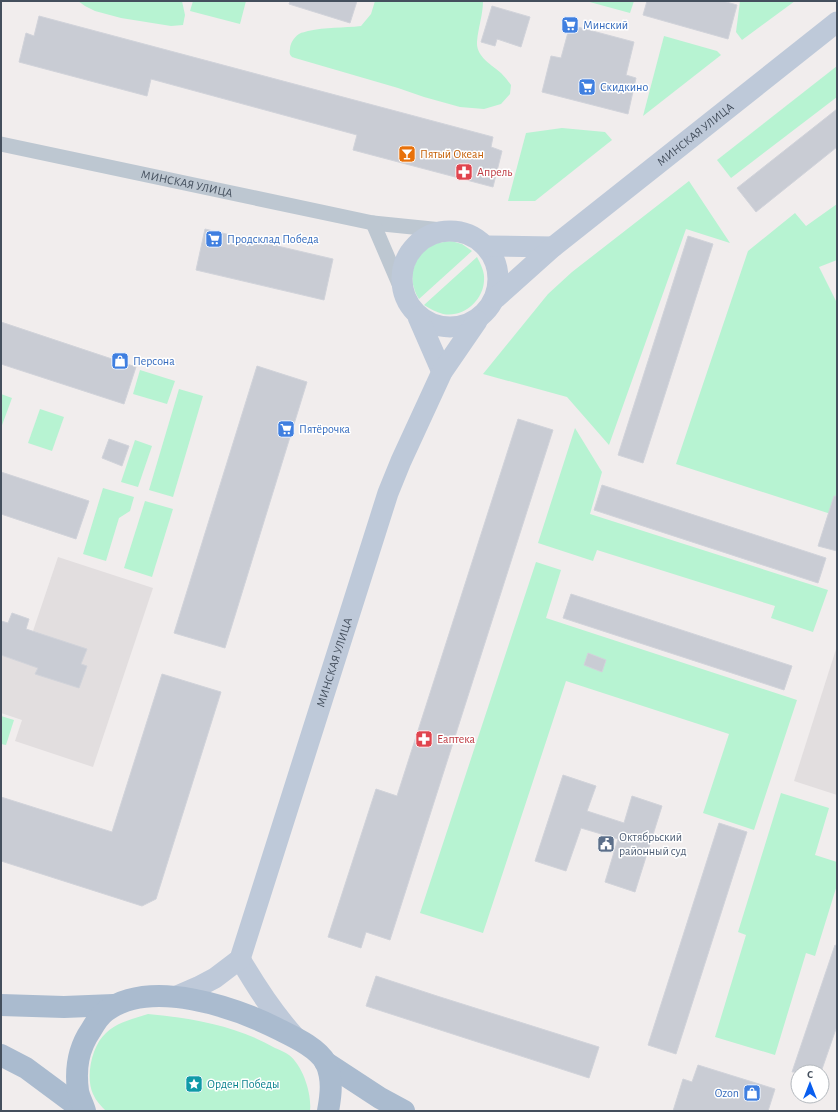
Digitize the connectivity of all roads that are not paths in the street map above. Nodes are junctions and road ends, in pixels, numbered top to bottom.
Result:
1 (837, 22) edge
2 (1, 144) edge
3 (373, 223) junction
4 (442, 230) junction
5 (487, 246) junction
6 (553, 246) junction
7 (402, 293) junction
8 (496, 298) junction
9 (418, 316) junction
10 (477, 321) junction
11 (442, 372) junction
12 (240, 959) junction
13 (175, 997) junction
14 (1, 1005) edge
15 (114, 1005) junction
16 (297, 1039) junction
17 (1, 1055) edge
18 (325, 1062) junction
19 (84, 1111) edge
20 (328, 1111) edge
21 (404, 1111) edge

1 - 6 main road, МИНСКАЯ УЛИЦА
2 - 3 street, МИНСКАЯ УЛИЦА
3 - 4 street, МИНСКАЯ УЛИЦА
3 - 7 street
4 - 5 main road
4 - 7 main road
5 - 6 main road
5 - 8 main road
6 - 8 main road, МИНСКАЯ УЛИЦА
7 - 9 main road
8 - 10 main road
9 - 10 main road
9 - 11 main road
10 - 11 main road, МИНСКАЯ УЛИЦА
11 - 12 main road, МИНСКАЯ УЛИЦА
12 - 13 main road
12 - 16 main road
13 - 15 main road
13 - 16 main road
14 - 15 main road
15 - 19 main road
16 - 18 main road
17 - 19 main road
18 - 20 main road
18 - 21 main road

